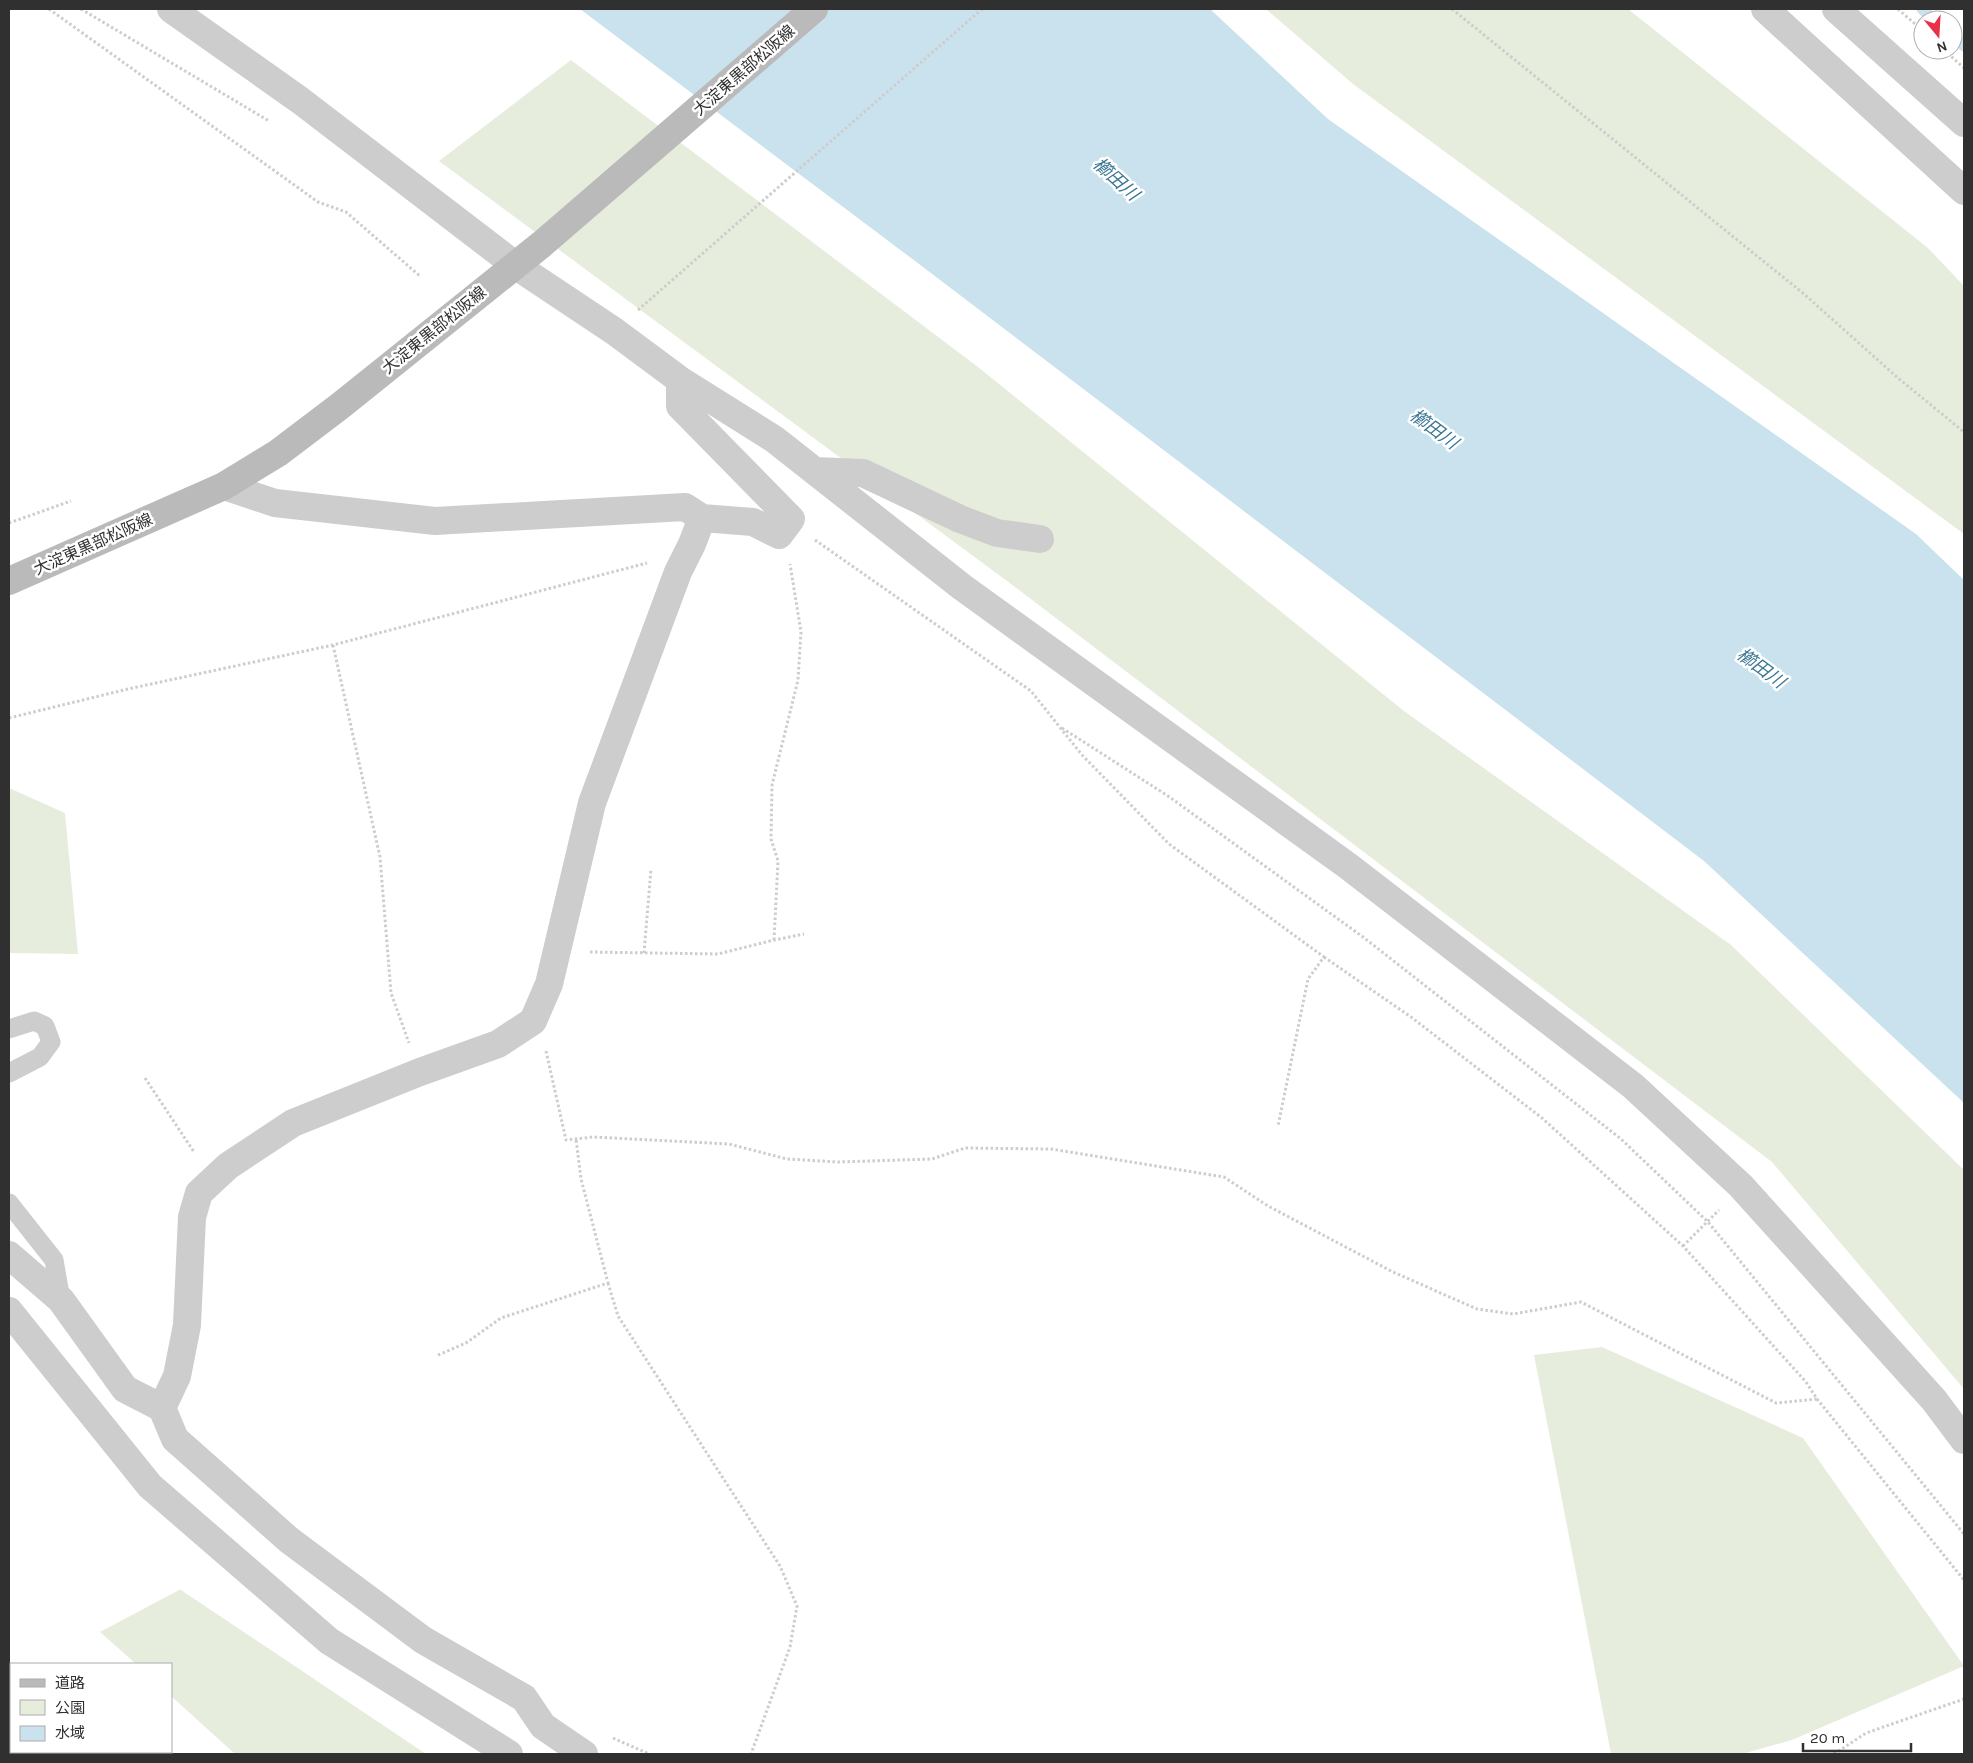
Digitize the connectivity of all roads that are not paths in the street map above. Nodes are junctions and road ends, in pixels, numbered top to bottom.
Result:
1 (171, 9) edge
2 (814, 9) edge
3 (1765, 9) edge
4 (1836, 9) edge
5 (1964, 123) edge
6 (1964, 191) edge
7 (515, 265) junction
8 (680, 380) junction
9 (815, 471) junction
10 (224, 486) junction
11 (702, 518) junction
12 (1040, 539) dead end
13 (9, 581) edge
14 (9, 1029) edge
15 (9, 1073) edge
16 (9, 1203) edge
17 (9, 1255) edge
18 (61, 1300) junction
19 (9, 1311) edge
20 (162, 1408) junction
21 (1964, 1440) edge
22 (508, 1754) edge
23 (584, 1754) edge

1 - 7 street
2 - 7 main road, 大淀東黒部松阪線
3 - 6 street
4 - 5 street
7 - 8 street
7 - 10 main road, 大淀東黒部松阪線
8 - 9 street
8 - 11 street
9 - 12 street
9 - 21 street
10 - 11 street
10 - 13 main road, 大淀東黒部松阪線
11 - 20 street
14 - 15 lane
16 - 18 lane
17 - 18 street
18 - 20 street
19 - 22 street
20 - 23 street

